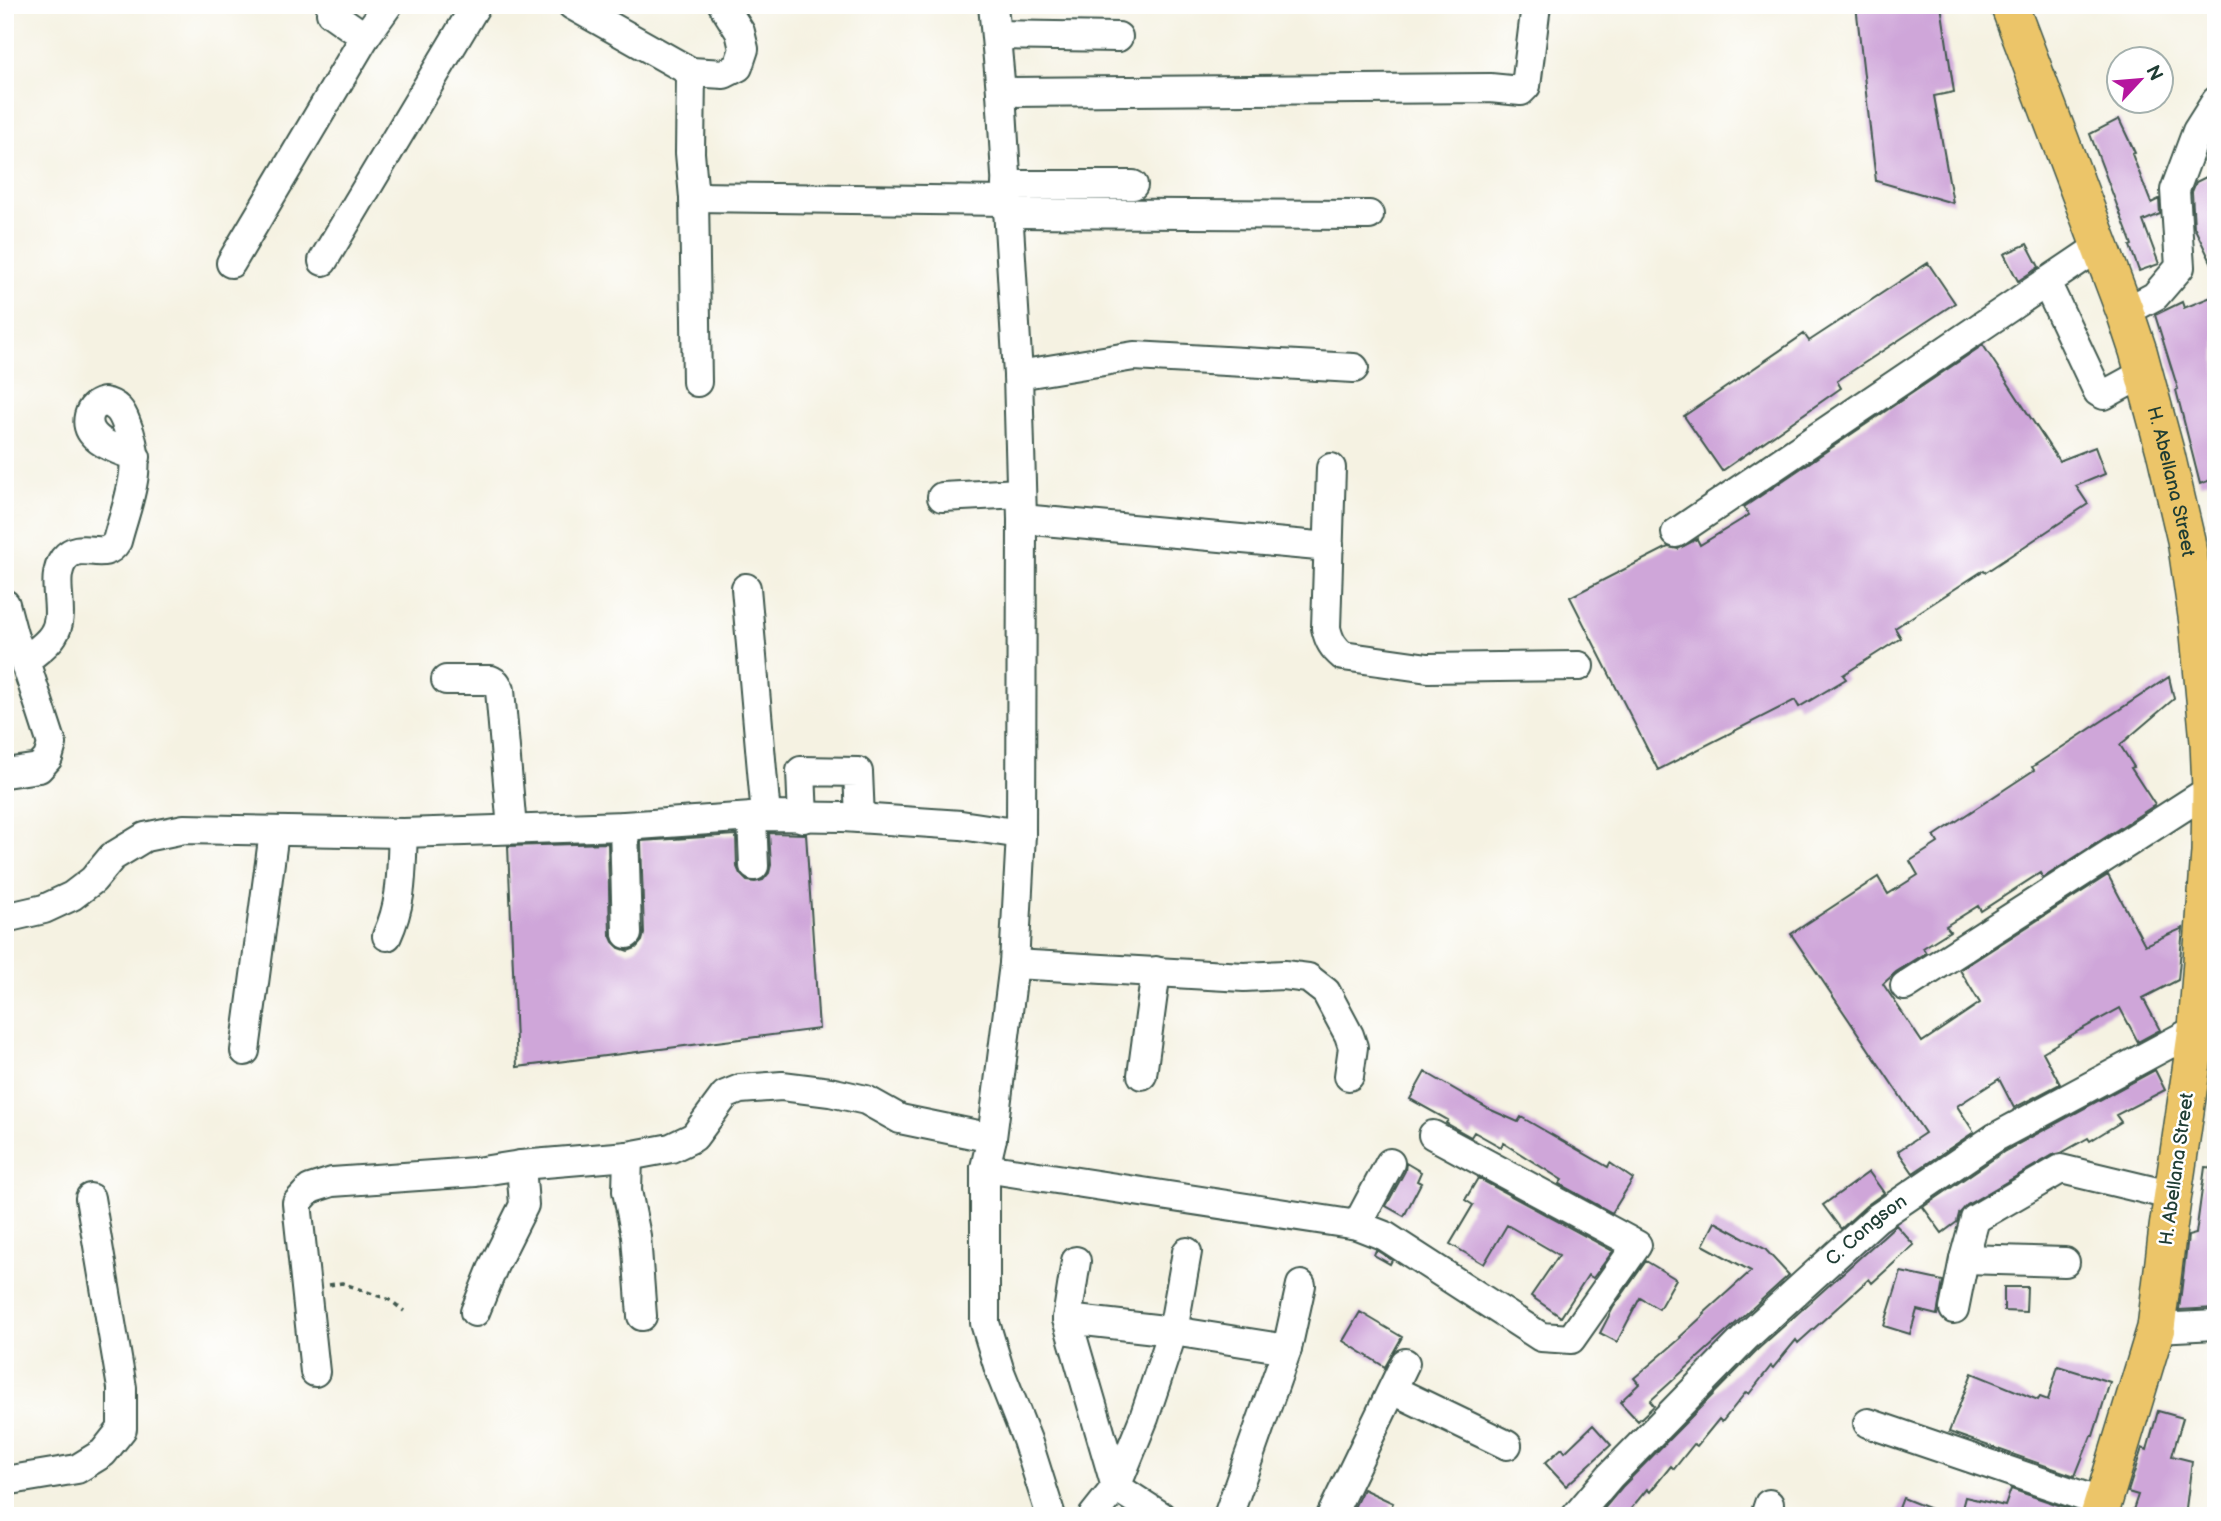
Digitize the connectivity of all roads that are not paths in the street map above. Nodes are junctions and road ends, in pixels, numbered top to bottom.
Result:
1 (388, 5) edge
2 (476, 5) edge
3 (572, 5) edge
4 (723, 5) edge
5 (993, 5) edge
6 (1536, 5) edge
7 (2009, 5) edge
8 (331, 13) dead end
9 (996, 36) junction
10 (365, 37) junction
11 (1118, 37) dead end
12 (691, 72) junction
13 (1001, 92) junction
14 (2216, 102) edge
15 (1133, 185) dead end
16 (694, 197) junction
17 (1007, 199) junction
18 (1368, 215) dead end
19 (2100, 246) junction
20 (323, 261) dead end
21 (231, 262) dead end
22 (2046, 282) junction
23 (2124, 312) junction
24 (1354, 368) dead end
25 (2144, 373) junction
26 (1018, 375) junction
27 (696, 382) dead end
28 (136, 457) dead end
29 (1331, 468) dead end
30 (942, 498) dead end
31 (1021, 506) junction
32 (1676, 533) dead end
33 (1329, 547) junction
34 (746, 588) dead end
35 (5, 604) edge
36 (2207, 619) edge
37 (15, 644) edge
38 (1579, 666) dead end
39 (446, 680) dead end
40 (5, 773) edge
41 (2211, 789) junction
42 (759, 817) junction
43 (803, 818) junction
44 (860, 818) junction
45 (624, 826) junction
46 (512, 829) junction
47 (274, 832) junction
48 (403, 833) junction
49 (1021, 834) junction
50 (754, 866) dead end
51 (5, 918) edge
52 (627, 934) dead end
53 (387, 936) dead end
54 (1014, 964) junction
55 (1156, 971) junction
56 (1905, 986) dead end
57 (2206, 1026) edge
58 (246, 1051) dead end
59 (1142, 1075) dead end
60 (1349, 1076) dead end
61 (1433, 1135) dead end
62 (992, 1138) junction
63 (628, 1156) junction
64 (1390, 1163) dead end
65 (521, 1165) junction
66 (985, 1168) junction
67 (2174, 1196) junction
68 (90, 1198) dead end
69 (1357, 1225) junction
70 (1187, 1252) dead end
71 (1964, 1259) junction
72 (1076, 1261) dead end
73 (2065, 1262) dead end
74 (1301, 1285) dead end
75 (1954, 1309) dead end
76 (475, 1312) dead end
77 (642, 1316) dead end
78 (1067, 1319) junction
79 (2216, 1325) edge
80 (2156, 1328) junction
81 (1173, 1331) junction
82 (1287, 1349) junction
83 (1405, 1363) dead end
84 (315, 1371) dead end
85 (1393, 1390) junction
86 (1868, 1423) dead end
87 (1507, 1445) dead end
88 (5, 1481) edge
89 (1116, 1487) junction
90 (2101, 1509) edge
91 (1051, 1516) edge
92 (1093, 1516) edge
93 (1161, 1516) edge
94 (1228, 1516) edge
95 (1331, 1516) edge
96 (1576, 1516) edge

1 - 10 street
2 - 20 street
3 - 12 street
4 - 12 street
5 - 9 street
6 - 13 street
7 - 19 main road, H. Abellana Street
8 - 10 street
9 - 11 street
9 - 13 street
10 - 21 street
12 - 16 street
13 - 17 street
14 - 23 street
15 - 17 street
16 - 17 street
16 - 27 street
17 - 18 street
17 - 26 street
19 - 22 street
19 - 23 main road, H. Abellana Street
22 - 25 street
22 - 32 street
23 - 25 main road, H. Abellana Street
24 - 26 street
25 - 36 main road, H. Abellana Street
26 - 31 street
28 - 37 street
29 - 33 street
30 - 31 street
31 - 33 street
31 - 49 street
33 - 38 street
34 - 42 street
35 - 37 street
36 - 41 main road, H. Abellana Street
37 - 40 street
39 - 46 street
41 - 56 street
41 - 57 main road, H. Abellana Street
42 - 43 street
42 - 45 street
42 - 50 street
43 - 44 street
43 - 44 street
44 - 49 street
45 - 46 street
45 - 52 street
46 - 48 street
47 - 48 street
47 - 51 street
47 - 58 street
48 - 53 street
49 - 54 street
54 - 55 street
54 - 62 street
55 - 59 street
55 - 60 street
57 - 67 main road, H. Abellana Street
57 - 96 street, C. Congson
61 - 69 street
62 - 63 street
62 - 66 street
63 - 65 street
63 - 77 street
64 - 69 street
65 - 76 street
65 - 84 street
66 - 69 street
66 - 91 street
67 - 71 street
67 - 80 main road, H. Abellana Street
68 - 88 street
70 - 81 street
71 - 73 street
71 - 75 street
72 - 78 street
74 - 82 street
78 - 81 street
78 - 89 street
79 - 80 street
80 - 90 main road, H. Abellana Street
81 - 82 street
81 - 89 street
82 - 94 street
83 - 85 street
85 - 87 street
85 - 95 street
86 - 90 street
89 - 92 street
89 - 93 street

